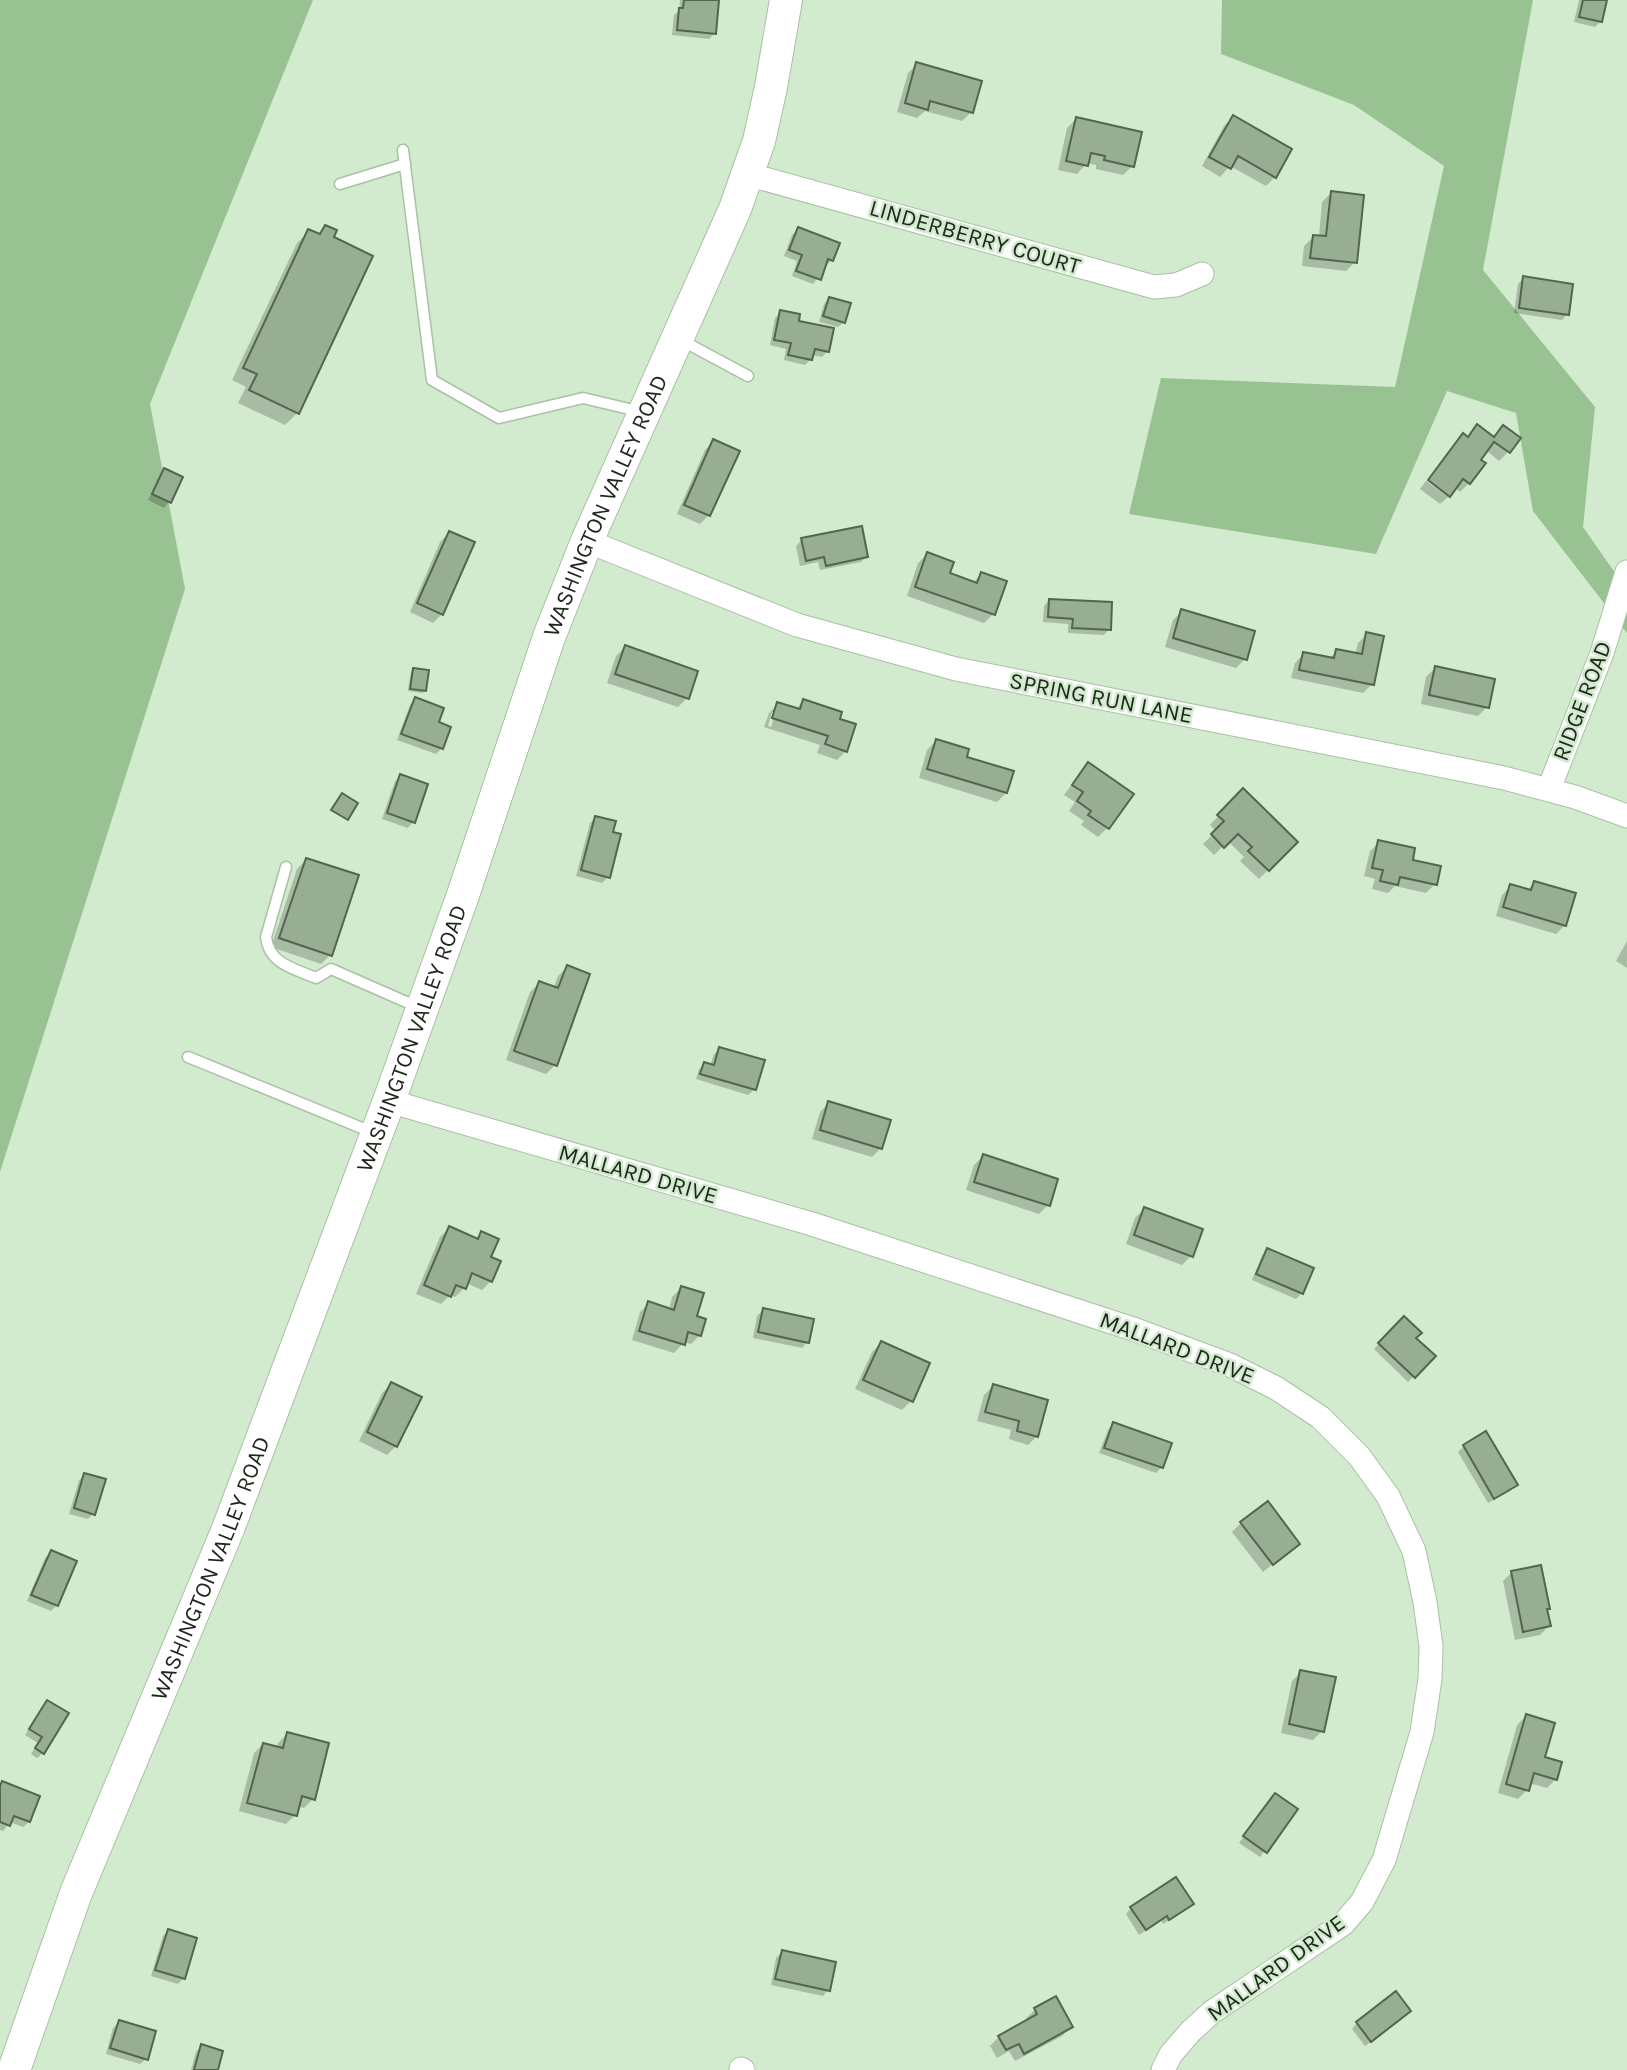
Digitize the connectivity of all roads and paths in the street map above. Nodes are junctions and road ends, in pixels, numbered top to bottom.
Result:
1 (786, 0) edge
2 (403, 150) dead end
3 (405, 164) junction
4 (747, 174) junction
5 (340, 184) dead end
6 (1202, 274) dead end
7 (678, 339) junction
8 (748, 376) dead end
9 (645, 412) junction
10 (587, 541) junction
11 (1627, 572) edge
12 (1549, 789) junction
13 (1627, 816) edge
14 (286, 867) dead end
15 (422, 1009) junction
16 (188, 1057) dead end
17 (389, 1101) junction
18 (377, 1134) junction
19 (14, 2070) edge
20 (1163, 2070) edge

1 - 4 street, WASHINGTON VALLEY ROAD
2 - 3 lane
3 - 5 lane
3 - 9 lane
4 - 6 street, LINDERBERRY COURT
4 - 7 street, WASHINGTON VALLEY ROAD
7 - 8 lane
7 - 9 street, WASHINGTON VALLEY ROAD
9 - 10 street, WASHINGTON VALLEY ROAD
10 - 12 street, SPRING RUN LANE
10 - 15 street, WASHINGTON VALLEY ROAD
11 - 12 street, RIDGE ROAD
12 - 13 street, SPRING RUN LANE
14 - 15 lane
15 - 17 street, WASHINGTON VALLEY ROAD
16 - 18 lane
17 - 18 street, WASHINGTON VALLEY ROAD
17 - 20 street, MALLARD DRIVE
18 - 19 street, WASHINGTON VALLEY ROAD

